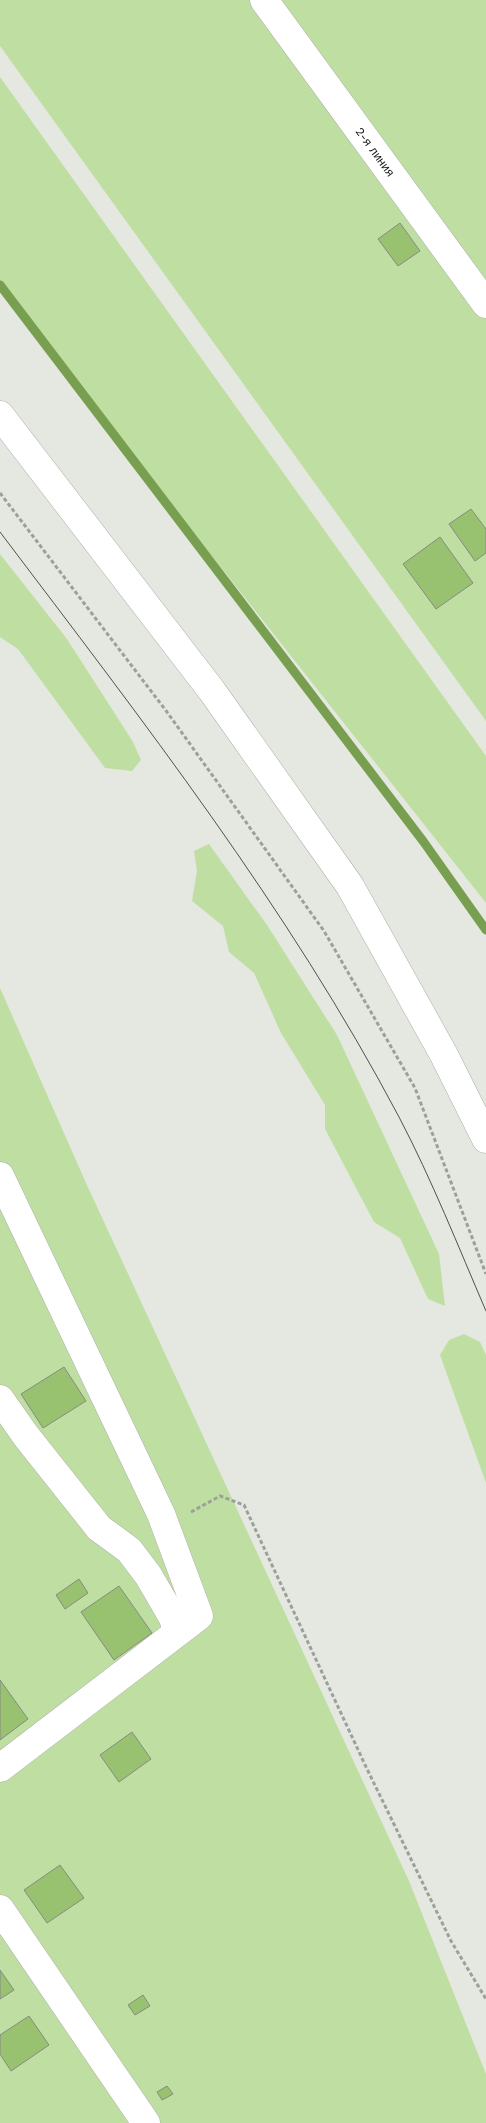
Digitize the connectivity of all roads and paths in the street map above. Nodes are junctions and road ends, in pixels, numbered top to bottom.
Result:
1 (264, 0) edge
2 (486, 304) edge
3 (0, 415) edge
4 (0, 493) edge
5 (486, 1139) edge
6 (0, 1176) edge
7 (486, 1274) edge
8 (0, 1399) edge
9 (165, 1525) junction
10 (177, 1632) junction
11 (0, 1768) edge
12 (0, 1909) edge
13 (486, 1999) edge
14 (146, 2123) edge

1 - 2 main road, 2-я линия
3 - 5 main road
4 - 7 path
6 - 9 main road
8 - 10 main road
9 - 10 main road
9 - 13 path
10 - 11 main road
12 - 14 main road

